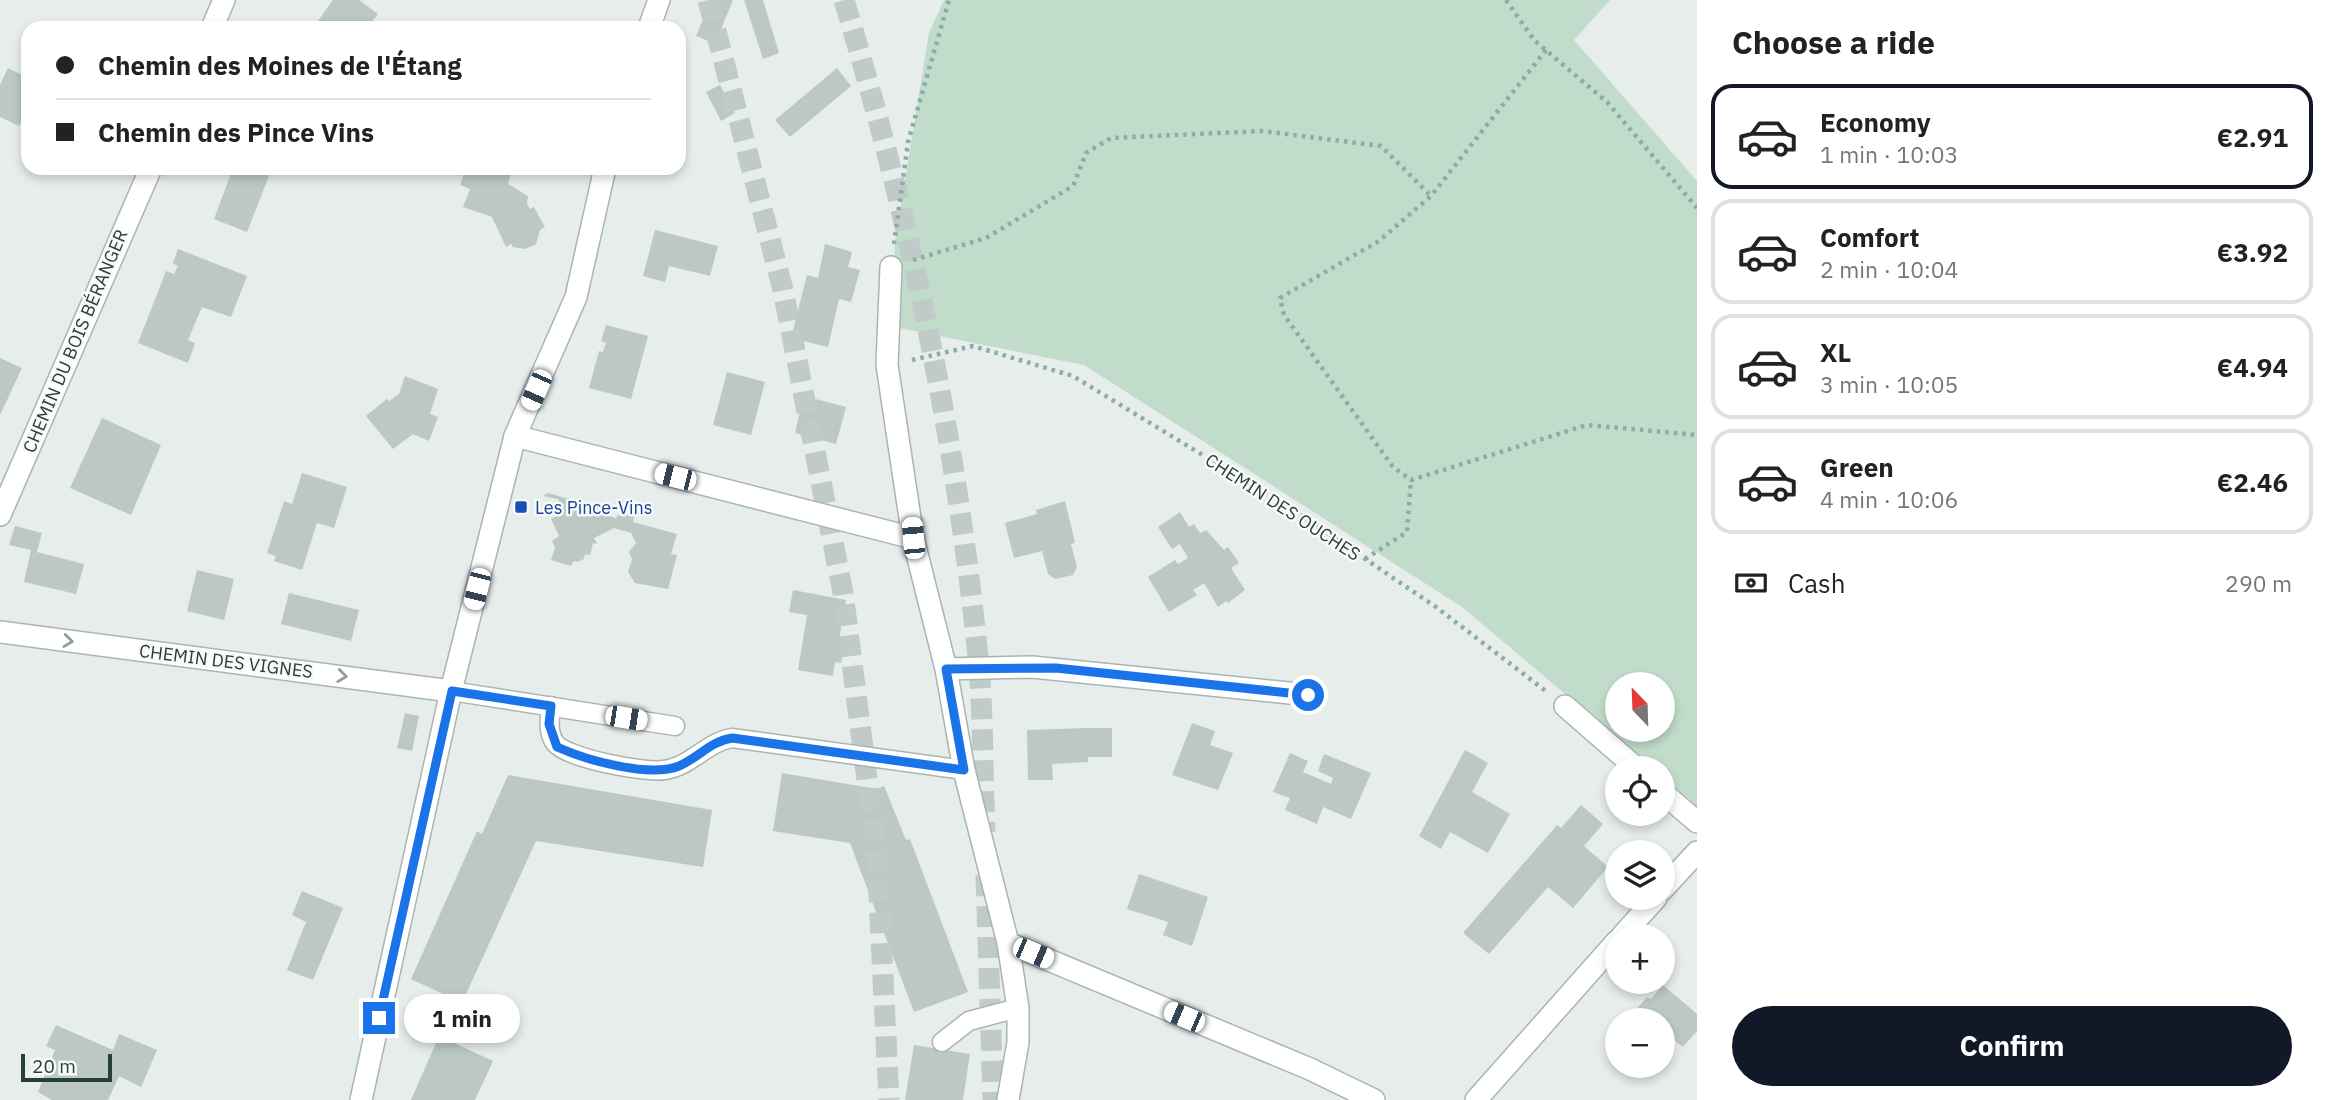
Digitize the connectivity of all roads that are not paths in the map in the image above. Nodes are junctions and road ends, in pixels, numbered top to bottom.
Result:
1 (224, 0) edge
2 (659, 0) edge
3 (215, 21) edge
4 (652, 21) edge
5 (148, 175) edge
6 (603, 175) edge
7 (891, 267) road end
8 (515, 436) junction
9 (0, 515) edge
10 (913, 538) junction
11 (0, 632) edge
12 (946, 669) junction
13 (452, 691) junction
14 (1308, 695) dead end
15 (551, 706) junction
16 (1564, 706) road end
17 (676, 726) dead end
18 (1622, 756) edge
19 (964, 770) junction
20 (1675, 803) edge
21 (1697, 822) edge
22 (1697, 852) edge
23 (1675, 876) edge
24 (1645, 910) edge
25 (1633, 924) edge
26 (1008, 943) junction
27 (1605, 955) edge
28 (1018, 1008) junction
29 (942, 1042) dead end
30 (361, 1100) edge
31 (1008, 1100) edge
32 (1374, 1100) edge
33 (1476, 1100) edge

1 - 3 street
2 - 4 street
5 - 9 street, CHEMIN DU BOIS BÉRANGER
6 - 8 street
7 - 10 street
8 - 10 street
8 - 13 street
10 - 12 street
11 -> 13 street, CHEMIN DES VIGNES
12 - 14 street
12 - 19 street
13 - 15 lane
13 - 30 street
15 - 17 lane
15 - 19 lane
16 - 18 street
19 - 26 street
20 - 21 street
22 - 23 street
24 - 25 street
26 - 28 street
26 - 32 street
27 - 33 street
28 - 29 lane
28 - 31 street

